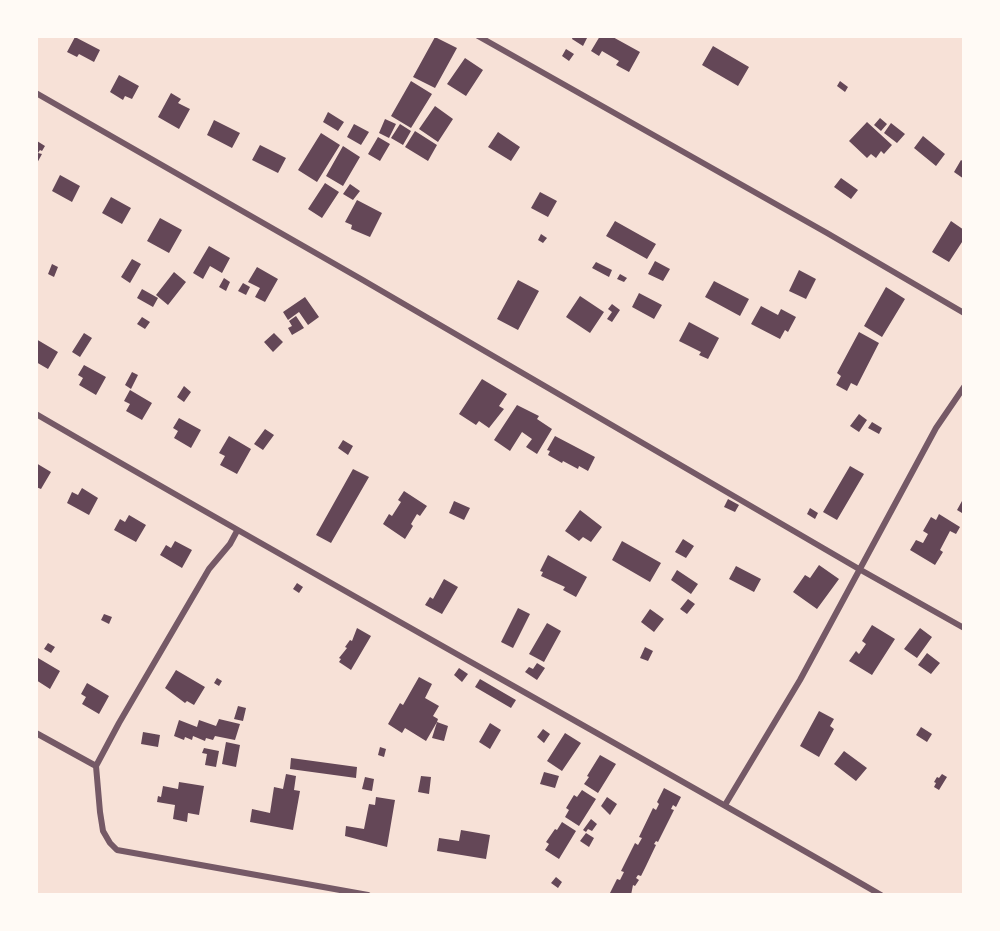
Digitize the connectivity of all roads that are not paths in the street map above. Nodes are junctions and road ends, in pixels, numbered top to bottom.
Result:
1 (478, 36) edge
2 (36, 93) edge
3 (964, 313) edge
4 (964, 387) edge
5 (36, 414) edge
6 (237, 531) junction
7 (859, 569) junction
8 (964, 627) edge
9 (36, 734) edge
10 (96, 766) junction
11 (725, 805) junction
12 (368, 895) edge
13 (881, 895) edge

1 - 3 street
2 - 7 street
4 - 7 street
5 - 6 street
6 - 10 street
6 - 11 street
7 - 8 street
7 - 11 street
9 - 10 street
10 - 12 street
11 - 13 street

